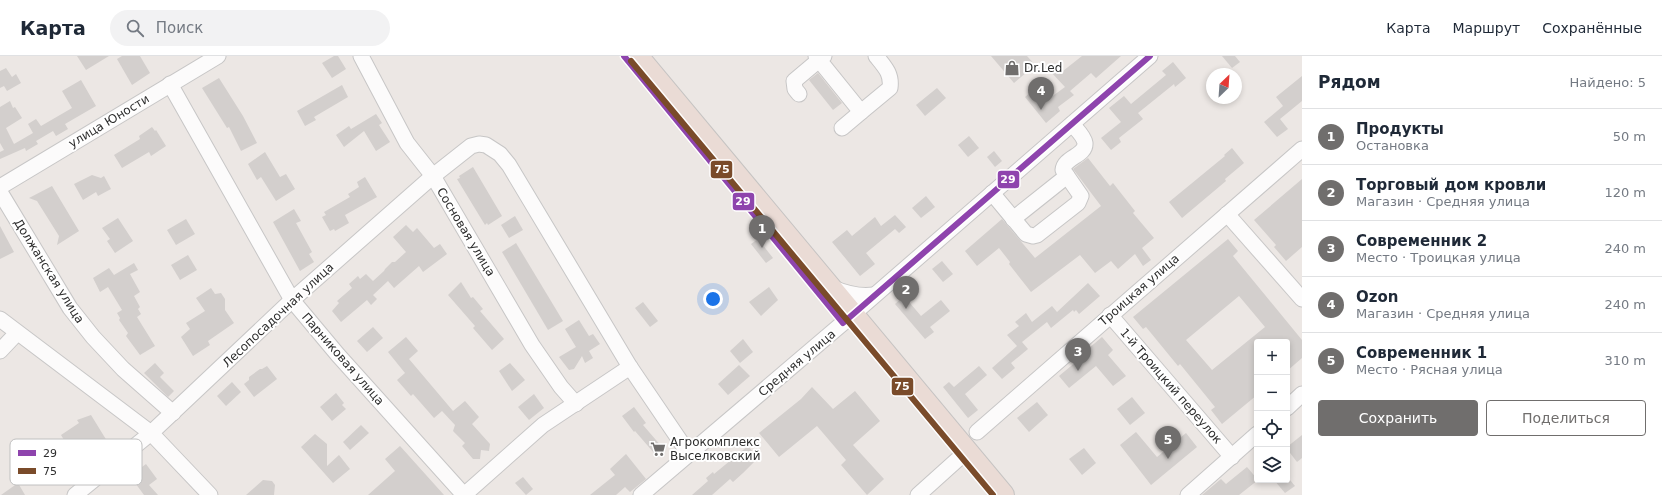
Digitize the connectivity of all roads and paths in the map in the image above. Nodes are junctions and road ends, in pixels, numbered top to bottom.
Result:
1 (218, 56) edge
2 (361, 56) edge
3 (624, 56) edge
4 (638, 56) edge
5 (876, 56) edge
6 (1150, 56) edge
7 (819, 57) edge
8 (170, 84) junction
9 (799, 94) dead end
10 (861, 112) junction
11 (1072, 124) junction
12 (842, 128) dead end
13 (1302, 149) edge
14 (433, 176) junction
15 (1067, 176) junction
16 (0, 187) edge
17 (0, 192) edge
18 (992, 193) junction
19 (1227, 214) junction
20 (1013, 219) junction
21 (828, 286) junction
22 (874, 295) junction
23 (1302, 299) edge
24 (292, 300) junction
25 (1110, 315) junction
26 (0, 319) edge
27 (847, 319) junction
28 (17, 333) junction
29 (875, 342) junction
30 (0, 351) edge
31 (630, 367) junction
32 (1302, 394) edge
33 (576, 404) junction
34 (1290, 405) edge
35 (173, 412) junction
36 (976, 432) dead end
37 (150, 433) junction
38 (1254, 437) edge
39 (142, 440) edge
40 (689, 454) junction
41 (1232, 457) junction
42 (957, 460) junction
43 (87, 485) edge
44 (75, 495) edge
45 (210, 495) edge
46 (464, 495) edge
47 (641, 495) edge
48 (918, 495) edge
49 (986, 495) edge
50 (1003, 495) edge
51 (1188, 495) edge

1 - 8 street, улица Юности
2 - 14 street, Сосновая улица
3 - 27 highway
4 - 21 highway
5 - 10 street
6 - 11 street, Средняя улица
7 - 9 street
7 - 10 street
8 - 16 street, улица Юности
8 - 24 street, Парниковая улица
10 - 12 street
11 - 15 street
11 - 18 street, Средняя улица
13 - 19 street, Троицкая улица
14 - 24 street, Лесопосадочная улица
14 - 31 street, Лесопосадочная улица
14 - 33 street, Сосновая улица
15 - 20 street
15 - 20 street
17 - 35 street, Должанская улица
18 - 20 street
18 - 22 street, Средняя улица
19 - 23 street
19 - 25 street, Троицкая улица
21 - 22 street
21 - 27 highway
22 - 27 street, Средняя улица
22 - 29 street
24 - 35 street, Лесопосадочная улица
24 - 46 street, Парниковая улица
25 - 36 street, Троицкая улица
25 - 41 street, 1-й Троицкий переулок
26 - 28 street
27 - 29 highway
27 - 40 street, Средняя улица
27 - 42 highway
28 - 30 street
28 - 37 street
29 - 50 highway
31 - 33 street
31 - 40 street
32 - 34 street
33 - 46 street
35 - 37 street, Лесопосадочная улица
37 - 39 street, Лесопосадочная улица
37 - 45 street
38 - 41 street
40 - 47 street, Средняя улица
41 - 51 street
42 - 48 street
42 - 49 highway
43 - 44 street, Лесопосадочная улица

